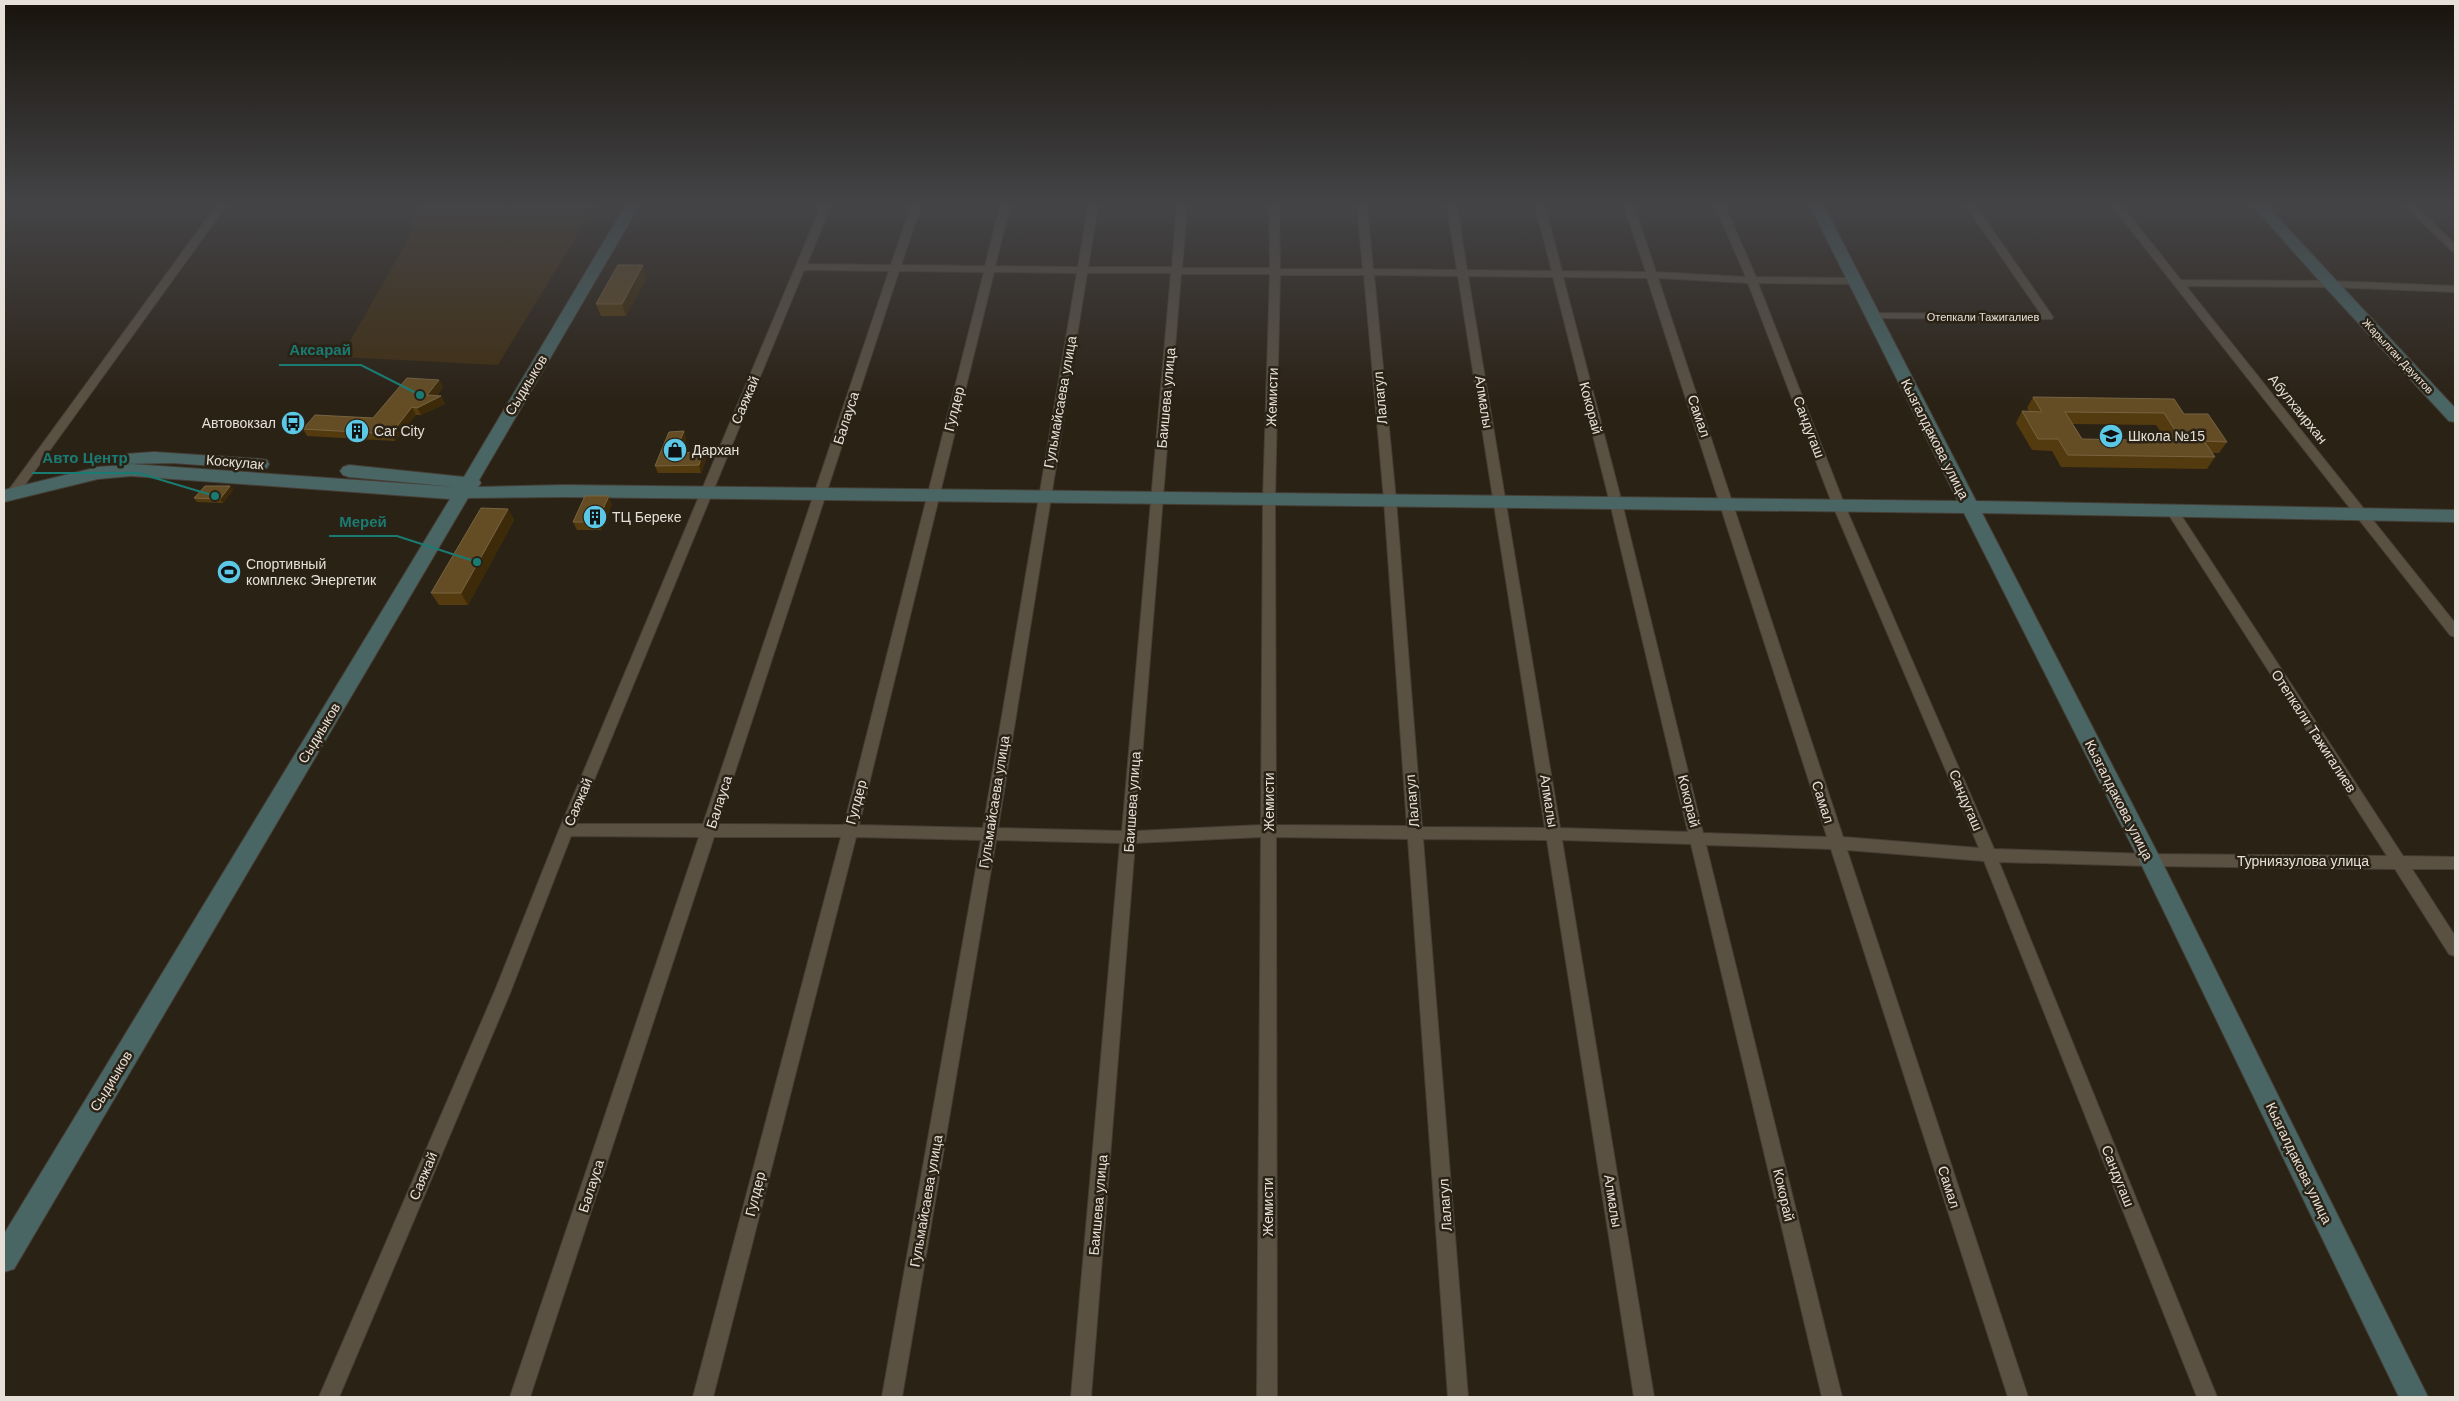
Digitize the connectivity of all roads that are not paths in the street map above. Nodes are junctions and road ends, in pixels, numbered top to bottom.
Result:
1 (173, 271) edge
2 (594, 271) edge
3 (798, 271) edge
4 (894, 271) edge
5 (988, 271) edge
6 (1082, 271) edge
7 (1176, 271) edge
8 (1276, 271) edge
9 (1311, 271) edge
10 (1651, 271) edge
11 (1748, 271) edge
12 (1849, 271) edge
13 (2016, 271) edge
14 (2168, 271) edge
15 (2319, 271) edge
16 (1368, 272) junction
17 (1463, 273) junction
18 (1557, 274) junction
19 (1652, 275) junction
20 (1752, 280) junction
21 (1854, 281) junction
22 (2178, 284) junction
23 (2330, 284) junction
24 (2455, 289) edge
25 (1872, 316) junction
26 (2455, 417) edge
27 (23, 478) junction
28 (466, 488) junction
29 (7, 491) edge
30 (707, 493) junction
31 (822, 494) junction
32 (933, 495) junction
33 (1044, 496) junction
34 (1158, 498) junction
35 (1269, 499) junction
36 (1390, 500) junction
37 (1501, 502) junction
38 (1616, 503) junction
39 (1728, 504) junction
40 (1839, 506) junction
41 (1969, 507) junction
42 (2173, 512) junction
43 (2364, 515) junction
44 (2455, 516) edge
45 (2455, 632) edge
46 (566, 830) junction
47 (848, 831) junction
48 (1269, 831) junction
49 (709, 832) junction
50 (989, 834) junction
51 (1415, 834) junction
52 (1554, 834) junction
53 (1130, 837) junction
54 (1698, 840) junction
55 (1837, 843) junction
56 (1988, 855) junction
57 (2150, 860) junction
58 (2398, 861) junction
59 (2455, 863) edge
60 (2455, 949) edge
61 (4, 1259) edge
62 (329, 1397) edge
63 (520, 1397) edge
64 (703, 1397) edge
65 (892, 1397) edge
66 (1081, 1397) edge
67 (1267, 1397) edge
68 (1458, 1397) edge
69 (1644, 1397) edge
70 (1832, 1397) edge
71 (2018, 1397) edge
72 (2207, 1397) edge
73 (2414, 1397) edge

1 - 27 street
2 - 28 street, Сыдиыков
3 - 30 street, Саяжай
4 - 31 street, Балауса
5 - 32 street, Гулдер
6 - 33 street, Гульмайсаева улица
7 - 34 street, Баишева улица
8 - 35 street, Жемисти
9 - 16 street
10 - 19 street, Самал
11 - 20 street, Сандугаш
12 - 21 street, Кызгалдакова улица
13 - 25 street, Отепкали Тажигалиев
14 - 22 street, Абулхаирхан
15 - 23 street, Жарылган Дауитов
16 - 17 street
16 - 36 street, Лалагул
17 - 18 street
17 - 37 street, Алмалы
18 - 19 street
18 - 38 street, Кокорай
19 - 20 street
19 - 39 street, Самал
20 - 21 street
20 - 40 street, Сандугаш
21 - 25 street, Кызгалдакова улица
22 - 23 street
22 - 43 street, Абулхаирхан
23 - 24 street
23 - 26 street, Жарылган Дауитов
25 - 41 street, Кызгалдакова улица
27 - 28 street, Коскулак
27 - 29 street, Коскулак
28 - 29 street, Коскулак
28 - 30 street
28 - 61 street, Сыдиыков
30 - 31 street
30 - 46 street, Саяжай
31 - 32 street
31 - 49 street, Балауса
32 - 33 street
32 - 47 street, Гулдер
33 - 34 street
33 - 50 street, Гульмайсаева улица
34 - 35 street
34 - 53 street, Баишева улица
35 - 36 street
35 - 48 street, Жемисти
36 - 37 street
36 - 51 street, Лалагул
37 - 38 street
37 - 52 street, Алмалы
38 - 39 street
38 - 54 street, Кокорай
39 - 40 street
39 - 55 street, Самал
40 - 41 street
40 - 56 street, Сандугаш
41 - 42 street
41 - 57 street, Кызгалдакова улица
42 - 43 street
42 - 58 street, Отепкали Тажигалиев
43 - 44 street
43 - 45 street, Абулхаирхан
46 - 49 street, Турниязулова улица
46 - 62 street, Саяжай
47 - 49 street, Турниязулова улица
47 - 50 street, Турниязулова улица
47 - 64 street, Гулдер
48 - 51 street, Турниязулова улица
48 - 53 street, Турниязулова улица
48 - 67 street, Жемисти
49 - 63 street, Балауса
50 - 53 street, Турниязулова улица
50 - 65 street, Гульмайсаева улица
51 - 52 street, Турниязулова улица
51 - 68 street, Лалагул
52 - 54 street, Турниязулова улица
52 - 69 street, Алмалы
53 - 66 street, Баишева улица
54 - 55 street, Турниязулова улица
54 - 70 street, Кокорай
55 - 56 street, Турниязулова улица
55 - 71 street, Самал
56 - 57 street, Турниязулова улица
56 - 72 street, Сандугаш
57 - 58 street, Турниязулова улица
57 - 73 street, Кызгалдакова улица
58 - 59 street, Турниязулова улица
58 - 60 street, Отепкали Тажигалиев

